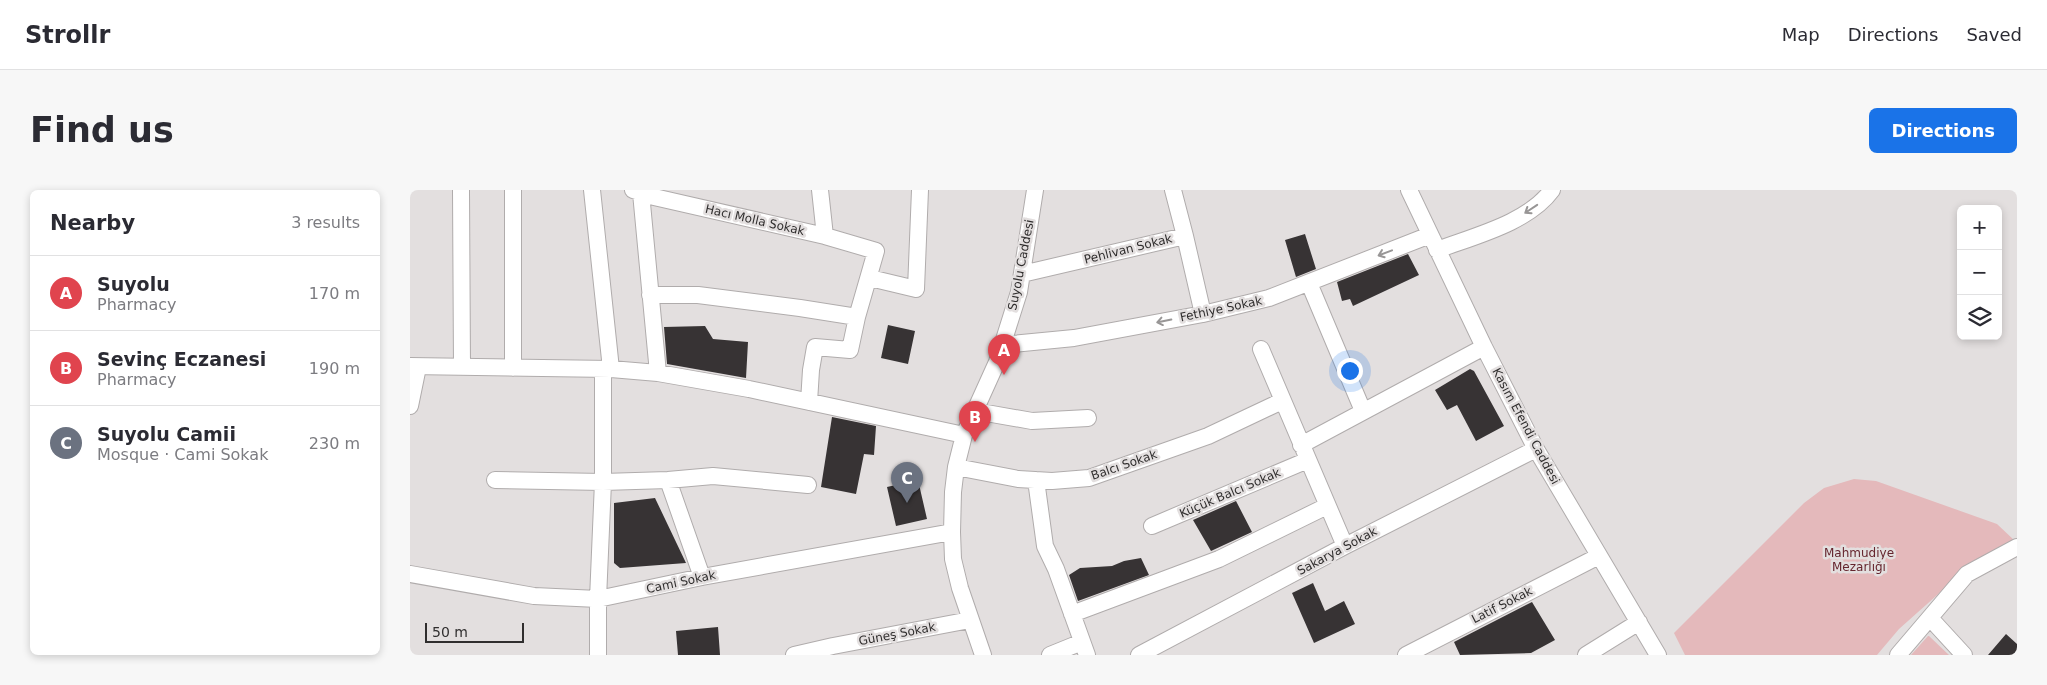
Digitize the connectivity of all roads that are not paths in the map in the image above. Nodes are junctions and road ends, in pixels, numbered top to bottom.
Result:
1 (461, 190) edge
2 (513, 190) edge
3 (592, 190) edge
4 (820, 190) edge
5 (920, 190) edge
6 (1035, 190) edge
7 (1040, 190) edge
8 (1173, 190) edge
9 (1409, 190) edge
10 (1552, 190) edge
11 (637, 191) edge
12 (825, 236) junction
13 (1185, 236) junction
14 (1434, 242) junction
15 (1022, 274) junction
16 (870, 278) junction
17 (1309, 283) junction
18 (650, 295) junction
19 (1203, 314) junction
20 (857, 317) junction
21 (1002, 345) junction
22 (1484, 347) junction
23 (1261, 349) dead end
24 (414, 366) edge
25 (462, 367) junction
26 (513, 368) junction
27 (607, 369) junction
28 (658, 373) junction
29 (1282, 401) junction
30 (809, 402) junction
31 (410, 406) edge
32 (975, 410) junction
33 (1364, 411) junction
34 (1088, 418) dead end
35 (964, 435) junction
36 (1536, 449) junction
37 (1305, 453) junction
38 (956, 468) junction
39 (495, 480) dead end
40 (668, 480) junction
41 (1036, 480) junction
42 (604, 482) junction
43 (808, 485) dead end
44 (1327, 506) junction
45 (1152, 526) dead end
46 (952, 532) junction
47 (1344, 546) junction
48 (2017, 547) edge
49 (1598, 556) junction
50 (410, 574) edge
51 (702, 577) junction
52 (598, 599) junction
53 (1072, 614) junction
54 (1930, 618) junction
55 (970, 620) junction
56 (1638, 622) junction
57 (1085, 648) edge
58 (835, 650) edge
59 (598, 655) edge
60 (794, 655) edge
61 (983, 655) edge
62 (1050, 655) edge
63 (1139, 655) edge
64 (1406, 655) edge
65 (1586, 655) edge
66 (1658, 655) edge
67 (1898, 655) edge
68 (1964, 655) edge

1 - 25 street
2 - 26 street
3 - 27 street
4 - 12 street
5 - 16 street
6 - 7 street
6 - 15 street, Suyolu Caddesi
8 - 13 street
9 - 14 street, Kasım Efendi Caddesi
10 -> 14 street, Fethiye Sokak
11 - 12 street, Hacı Molla Sokak
11 - 18 street
12 - 16 street, Hacı Molla Sokak
13 - 15 street, Pehlivan Sokak
13 - 19 street, Pehlivan Sokak
14 -> 17 street, Fethiye Sokak
14 - 22 street, Kasım Efendi Caddesi
15 - 21 street, Suyolu Caddesi
16 - 20 street
17 - 19 street, Fethiye Sokak
17 - 33 street
18 - 20 street
18 - 28 street
19 -> 21 street, Fethiye Sokak
20 - 30 street
21 - 32 street, Suyolu Caddesi
22 - 33 street
22 - 36 street, Kasım Efendi Caddesi
23 - 29 street
24 - 25 street
24 - 31 street
25 - 26 street
26 - 27 street
27 - 28 street
27 - 42 street
28 - 30 street
29 - 37 street
29 - 41 street, Balcı Sokak
30 - 35 street
32 - 34 street
32 - 35 street, Suyolu Caddesi
33 - 37 street
35 - 38 street, Suyolu Caddesi
36 - 47 street, Sakarya Sokak
36 - 49 street, Kasım Efendi Caddesi
37 - 44 street
37 - 45 street, Küçük Balcı Sokak
38 - 41 street, Balcı Sokak
38 - 46 street, Suyolu Caddesi
39 - 42 street
40 - 42 street
40 - 43 street
40 - 51 street
41 - 53 street
42 - 52 street
44 - 47 street
44 - 53 street
46 - 51 street, Cami Sokak
46 - 55 street, Suyolu Caddesi
47 - 63 street, Sakarya Sokak
48 - 54 street
49 - 56 street, Kasım Efendi Caddesi
49 - 64 street, Latif Sokak
50 - 52 street, Cami Sokak
51 - 52 street, Cami Sokak
52 - 59 street
53 - 57 street
54 - 67 street
54 - 68 street
55 - 58 street, Güneş Sokak
55 - 61 street, Suyolu Caddesi
56 - 65 street
56 - 66 street, Kasım Efendi Caddesi
57 - 62 street
58 - 60 street, Güneş Sokak

